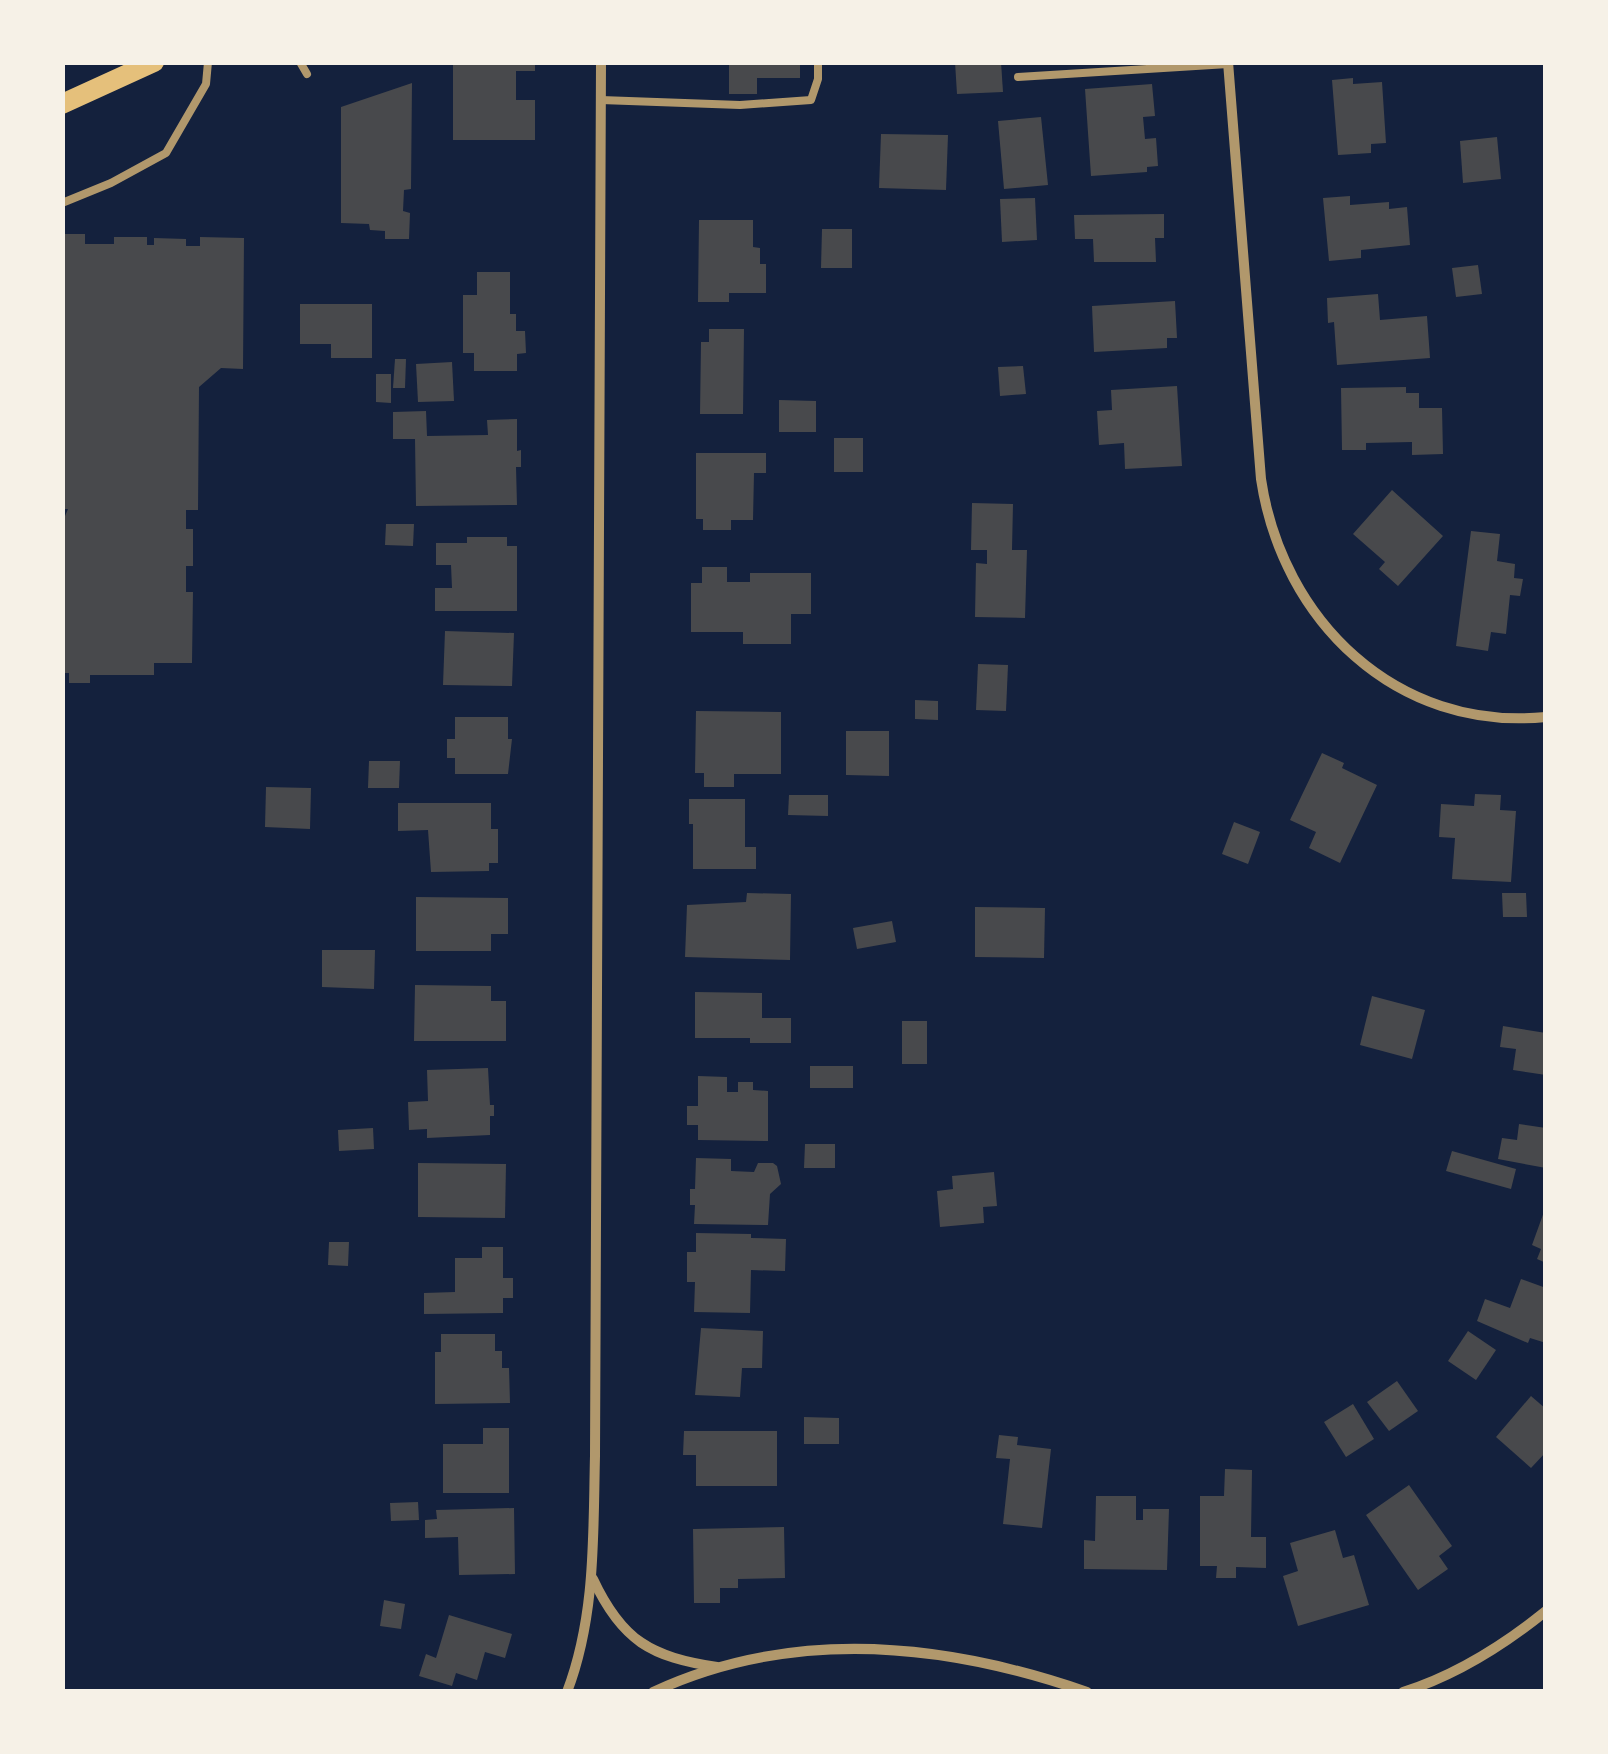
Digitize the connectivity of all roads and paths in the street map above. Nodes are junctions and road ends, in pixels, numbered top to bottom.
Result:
1 (154, 62) edge
2 (208, 62) edge
3 (300, 62) edge
4 (601, 62) edge
5 (818, 62) edge
6 (1228, 63) edge
7 (307, 74) dead end
8 (1018, 76) dead end
9 (601, 100) junction
10 (62, 104) edge
11 (62, 202) edge
12 (1546, 716) edge
13 (592, 1578) junction
14 (1546, 1611) edge
15 (721, 1667) junction
16 (567, 1692) edge
17 (653, 1692) edge
18 (1087, 1692) edge
19 (1403, 1692) edge

1 - 10 main road
2 - 11 lane
3 - 7 lane
4 - 9 street
5 - 9 lane
6 - 8 lane
6 - 12 street
9 - 13 street
13 - 15 street
13 - 16 street
14 - 19 street
15 - 17 street
15 - 18 street

